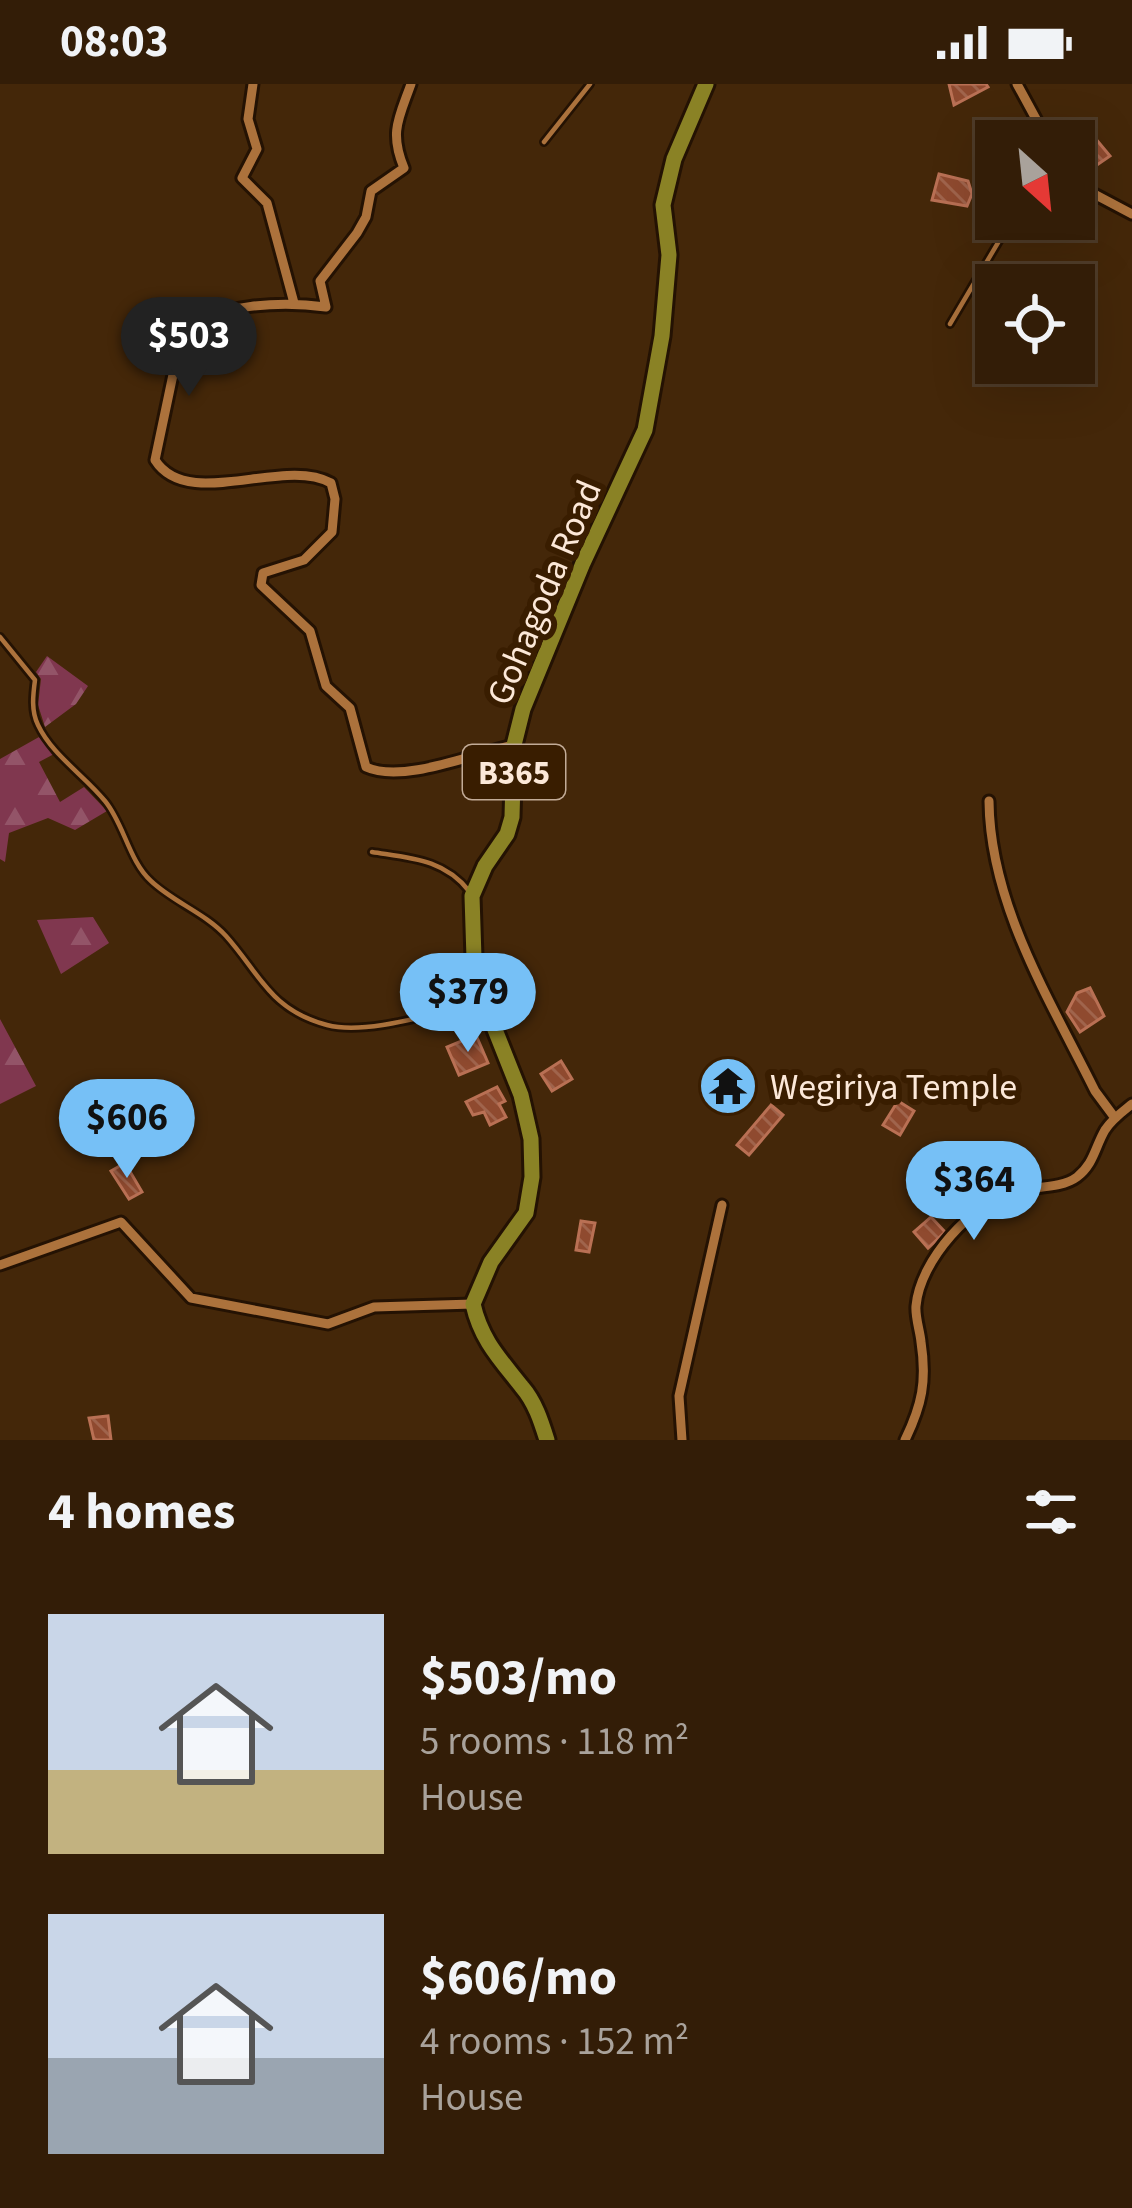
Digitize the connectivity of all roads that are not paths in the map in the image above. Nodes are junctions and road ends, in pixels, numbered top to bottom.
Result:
1 (253, 84) edge
2 (411, 84) edge
3 (590, 84) edge
4 (706, 84) edge
5 (1017, 84) edge
6 (1037, 120) edge
7 (544, 142) dead end
8 (1095, 195) edge
9 (1132, 214) edge
10 (1000, 240) edge
11 (294, 303) junction
12 (950, 324) dead end
13 (0, 637) edge
14 (514, 745) junction
15 (989, 801) dead end
16 (372, 852) dead end
17 (472, 896) junction
18 (484, 1002) junction
19 (1132, 1105) edge
20 (1115, 1118) junction
21 (722, 1205) dead end
22 (0, 1264) edge
23 (473, 1304) junction
24 (547, 1440) edge
25 (682, 1440) edge
26 (904, 1440) edge

1 - 11 street
2 - 11 street
3 - 7 lane
4 - 14 main road, Gohagoda Road / B365
5 - 6 street
8 - 9 street
10 - 12 lane
11 - 14 street
13 - 18 lane
14 - 17 main road, Gohagoda Road / B365
15 - 20 street
16 - 17 lane
17 - 18 main road, Gohagoda Road / B365
18 - 23 main road, Gohagoda Road / B365
19 - 20 street
20 - 26 street
21 - 25 street
22 - 23 street
23 - 24 main road

